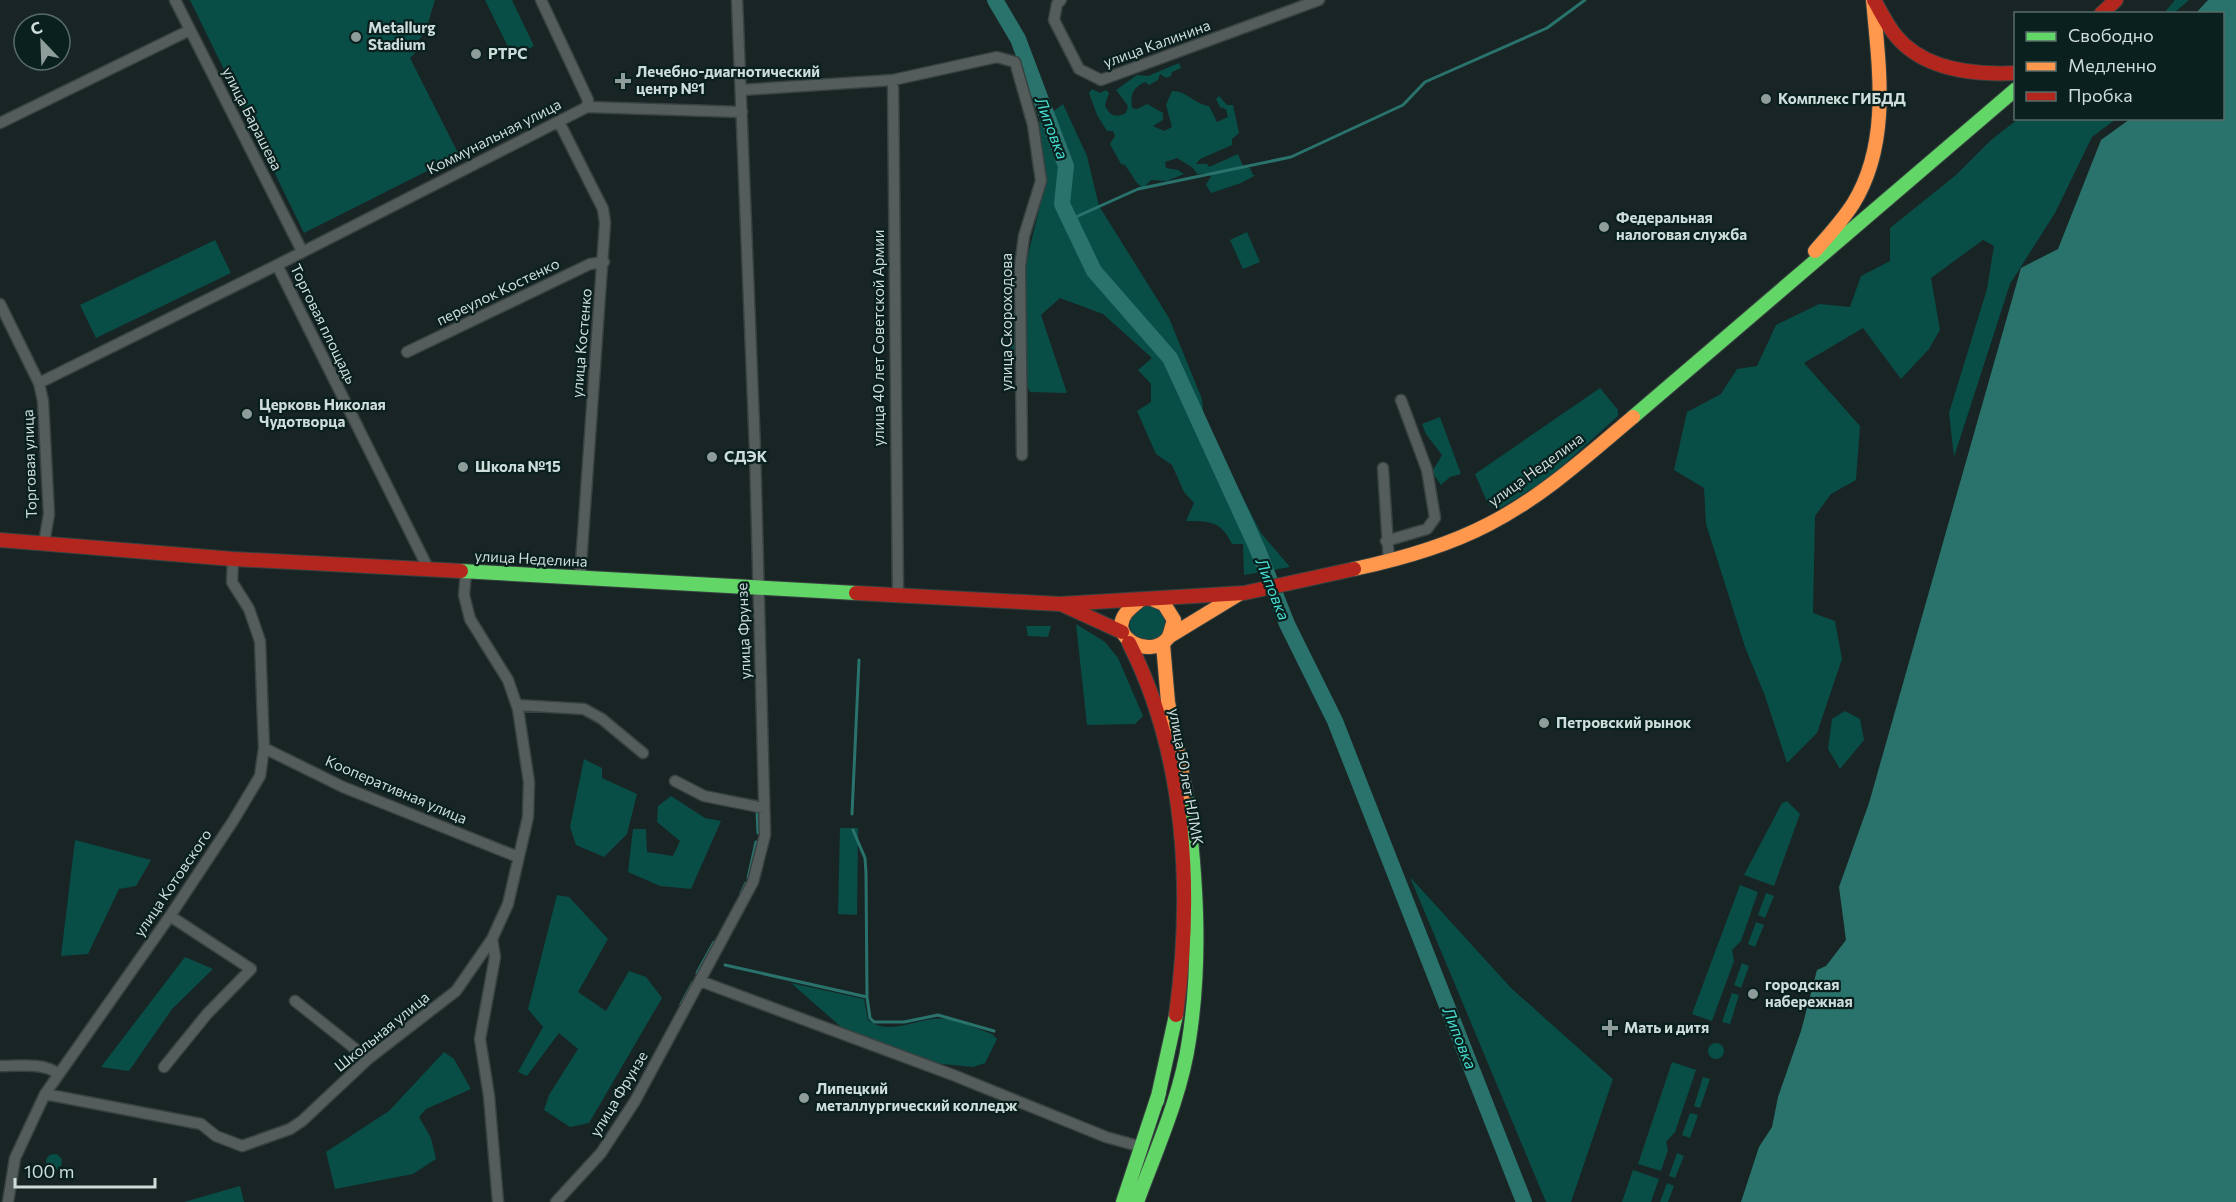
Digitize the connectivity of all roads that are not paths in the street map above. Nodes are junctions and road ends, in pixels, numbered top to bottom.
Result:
1 (175, 0) edge
2 (541, 0) edge
3 (737, 0) edge
4 (1061, 0) edge
5 (1319, 0) edge
6 (1873, 0) edge
7 (2116, 0) edge
8 (2103, 12) edge
9 (190, 30) junction
10 (2014, 73) edge
11 (893, 81) junction
12 (741, 90) junction
13 (2014, 91) edge
14 (587, 107) junction
15 (742, 112) junction
16 (559, 122) junction
17 (0, 123) edge
18 (302, 251) junction
19 (604, 262) junction
20 (277, 265) junction
21 (1797, 274) junction
22 (0, 304) edge
23 (407, 352) dead end
24 (39, 383) junction
25 (1401, 400) dead end
26 (1023, 455) dead end
27 (1383, 468) dead end
28 (0, 540) edge
29 (1386, 541) junction
30 (44, 543) junction
31 (233, 559) junction
32 (1389, 562) junction
33 (429, 570) junction
34 (466, 572) junction
35 (580, 578) junction
36 (758, 589) junction
37 (1243, 592) junction
38 (898, 596) junction
39 (1147, 600) junction
40 (1060, 604) junction
41 (1126, 637) junction
42 (1166, 640) junction
43 (517, 705) junction
44 (264, 748) junction
45 (643, 753) dead end
46 (675, 781) dead end
47 (764, 808) junction
48 (518, 856) junction
49 (170, 916) junction
50 (492, 939) junction
51 (700, 981) junction
52 (295, 1001) dead end
53 (368, 1059) junction
54 (0, 1066) edge
55 (164, 1067) dead end
56 (58, 1074) junction
57 (45, 1094) junction
58 (1142, 1147) junction
59 (8, 1202) edge
60 (498, 1202) edge
61 (556, 1202) edge
62 (1124, 1202) edge
63 (1137, 1202) edge

1 - 9 street, улица Барашева
2 - 14 street
3 - 12 street, улица Фрунзе
4 - 5 street, улица Калинина
6 - 10 main road
6 - 21 main road
7 - 8 main road
9 - 17 street
9 - 18 street, улица Барашева
11 - 12 street
11 - 26 street, улица Скороходова
11 - 38 street, улица 40 лет Советской Армии
12 - 15 street, улица Фрунзе
13 - 21 main road
14 - 15 street
14 - 16 street, Коммунальная улица
15 - 36 street, улица Фрунзе
16 - 18 street, Коммунальная улица
16 - 19 street, улица Костенко
18 - 20 street, Коммунальная улица
19 - 23 street, переулок Костенко
19 - 35 street, улица Костенко
20 - 24 street, Торговая площадь
20 - 33 street, Торговая площадь
21 - 32 main road, улица Неделина
22 - 24 street, Торговая улица
24 - 30 street, Торговая улица
25 - 29 street
27 - 29 street
28 - 30 main road, улица Неделина
29 - 32 street
30 - 31 main road, улица Неделина
31 - 33 main road, улица Неделина
31 - 44 street, улица Котовского
32 - 37 main road, улица Неделина
33 - 34 main road, улица Неделина
34 - 35 main road, улица Неделина
34 - 43 street, Школьная улица
35 - 36 main road, улица Неделина
36 - 38 main road, улица Неделина
36 - 47 street, улица Фрунзе
37 - 39 main road, улица Неделина
37 - 42 main road
38 - 40 main road, улица Неделина
39 - 40 main road, улица Неделина
39 - 41 main road
39 - 42 main road
40 - 41 main road
41 - 42 main road
41 - 58 main road, улица 50 лет НЛМК
42 - 63 main road, улица 50 лет НЛМК
43 - 45 street
43 - 48 street, Школьная улица
44 - 48 street, Кооперативная улица
44 - 49 street, улица Котовского
46 - 47 street
47 - 51 street, улица Фрунзе
48 - 50 street, Школьная улица
49 - 55 street
49 - 56 street, улица Котовского
50 - 53 street, Школьная улица
50 - 60 street
51 - 58 street
51 - 61 street, улица Фрунзе
52 - 53 street
53 - 57 street, Школьная улица
54 - 56 street
56 - 57 street, улица Котовского
57 - 59 street, улица Котовского
58 - 62 main road, улица 50 лет НЛМК

